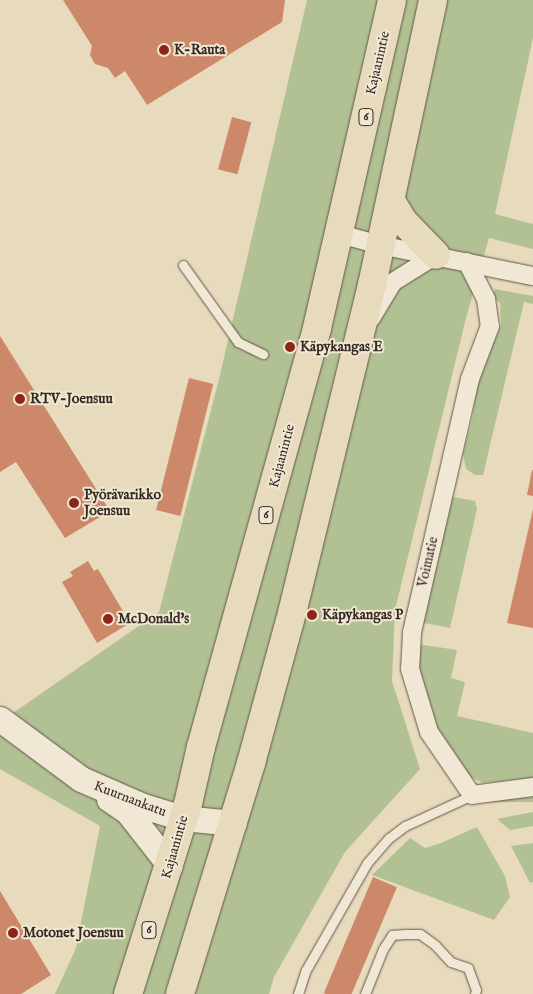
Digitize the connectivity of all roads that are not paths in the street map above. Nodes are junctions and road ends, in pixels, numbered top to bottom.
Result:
1 (392, 0) edge
2 (433, 0) edge
3 (391, 201) junction
4 (340, 234) junction
5 (380, 245) junction
6 (436, 256) junction
7 (467, 262) junction
8 (184, 265) dead end
9 (533, 276) edge
10 (359, 338) junction
11 (263, 354) dead end
12 (0, 719) edge
13 (34, 744) junction
14 (81, 779) junction
15 (533, 787) edge
16 (472, 795) junction
17 (185, 811) junction
18 (234, 823) junction
19 (170, 866) junction
20 (128, 994) edge
21 (180, 994) edge
22 (298, 994) edge
23 (365, 994) edge
24 (475, 994) edge

1 - 4 highway, Kajaanintie / 6
2 - 3 highway
3 - 5 highway
3 - 6 highway
4 - 5 street
4 - 17 highway, Kajaanintie / 6
5 - 6 street
5 - 10 highway
6 - 7 street
6 - 10 street
7 - 9 street
7 - 16 street, Voimatie
8 - 11 lane
10 - 18 highway
12 - 13 street, Kuurnankatu
13 - 14 street, Kuurnankatu
13 - 17 street, Kuurnankatu
14 - 17 street, Kuurnankatu
14 - 19 street
15 - 16 street
16 - 22 lane
17 - 18 street, Kuurnankatu
17 - 19 highway, Kajaanintie / 6
18 - 21 highway
19 - 20 highway, Kajaanintie / 6
23 - 24 lane

